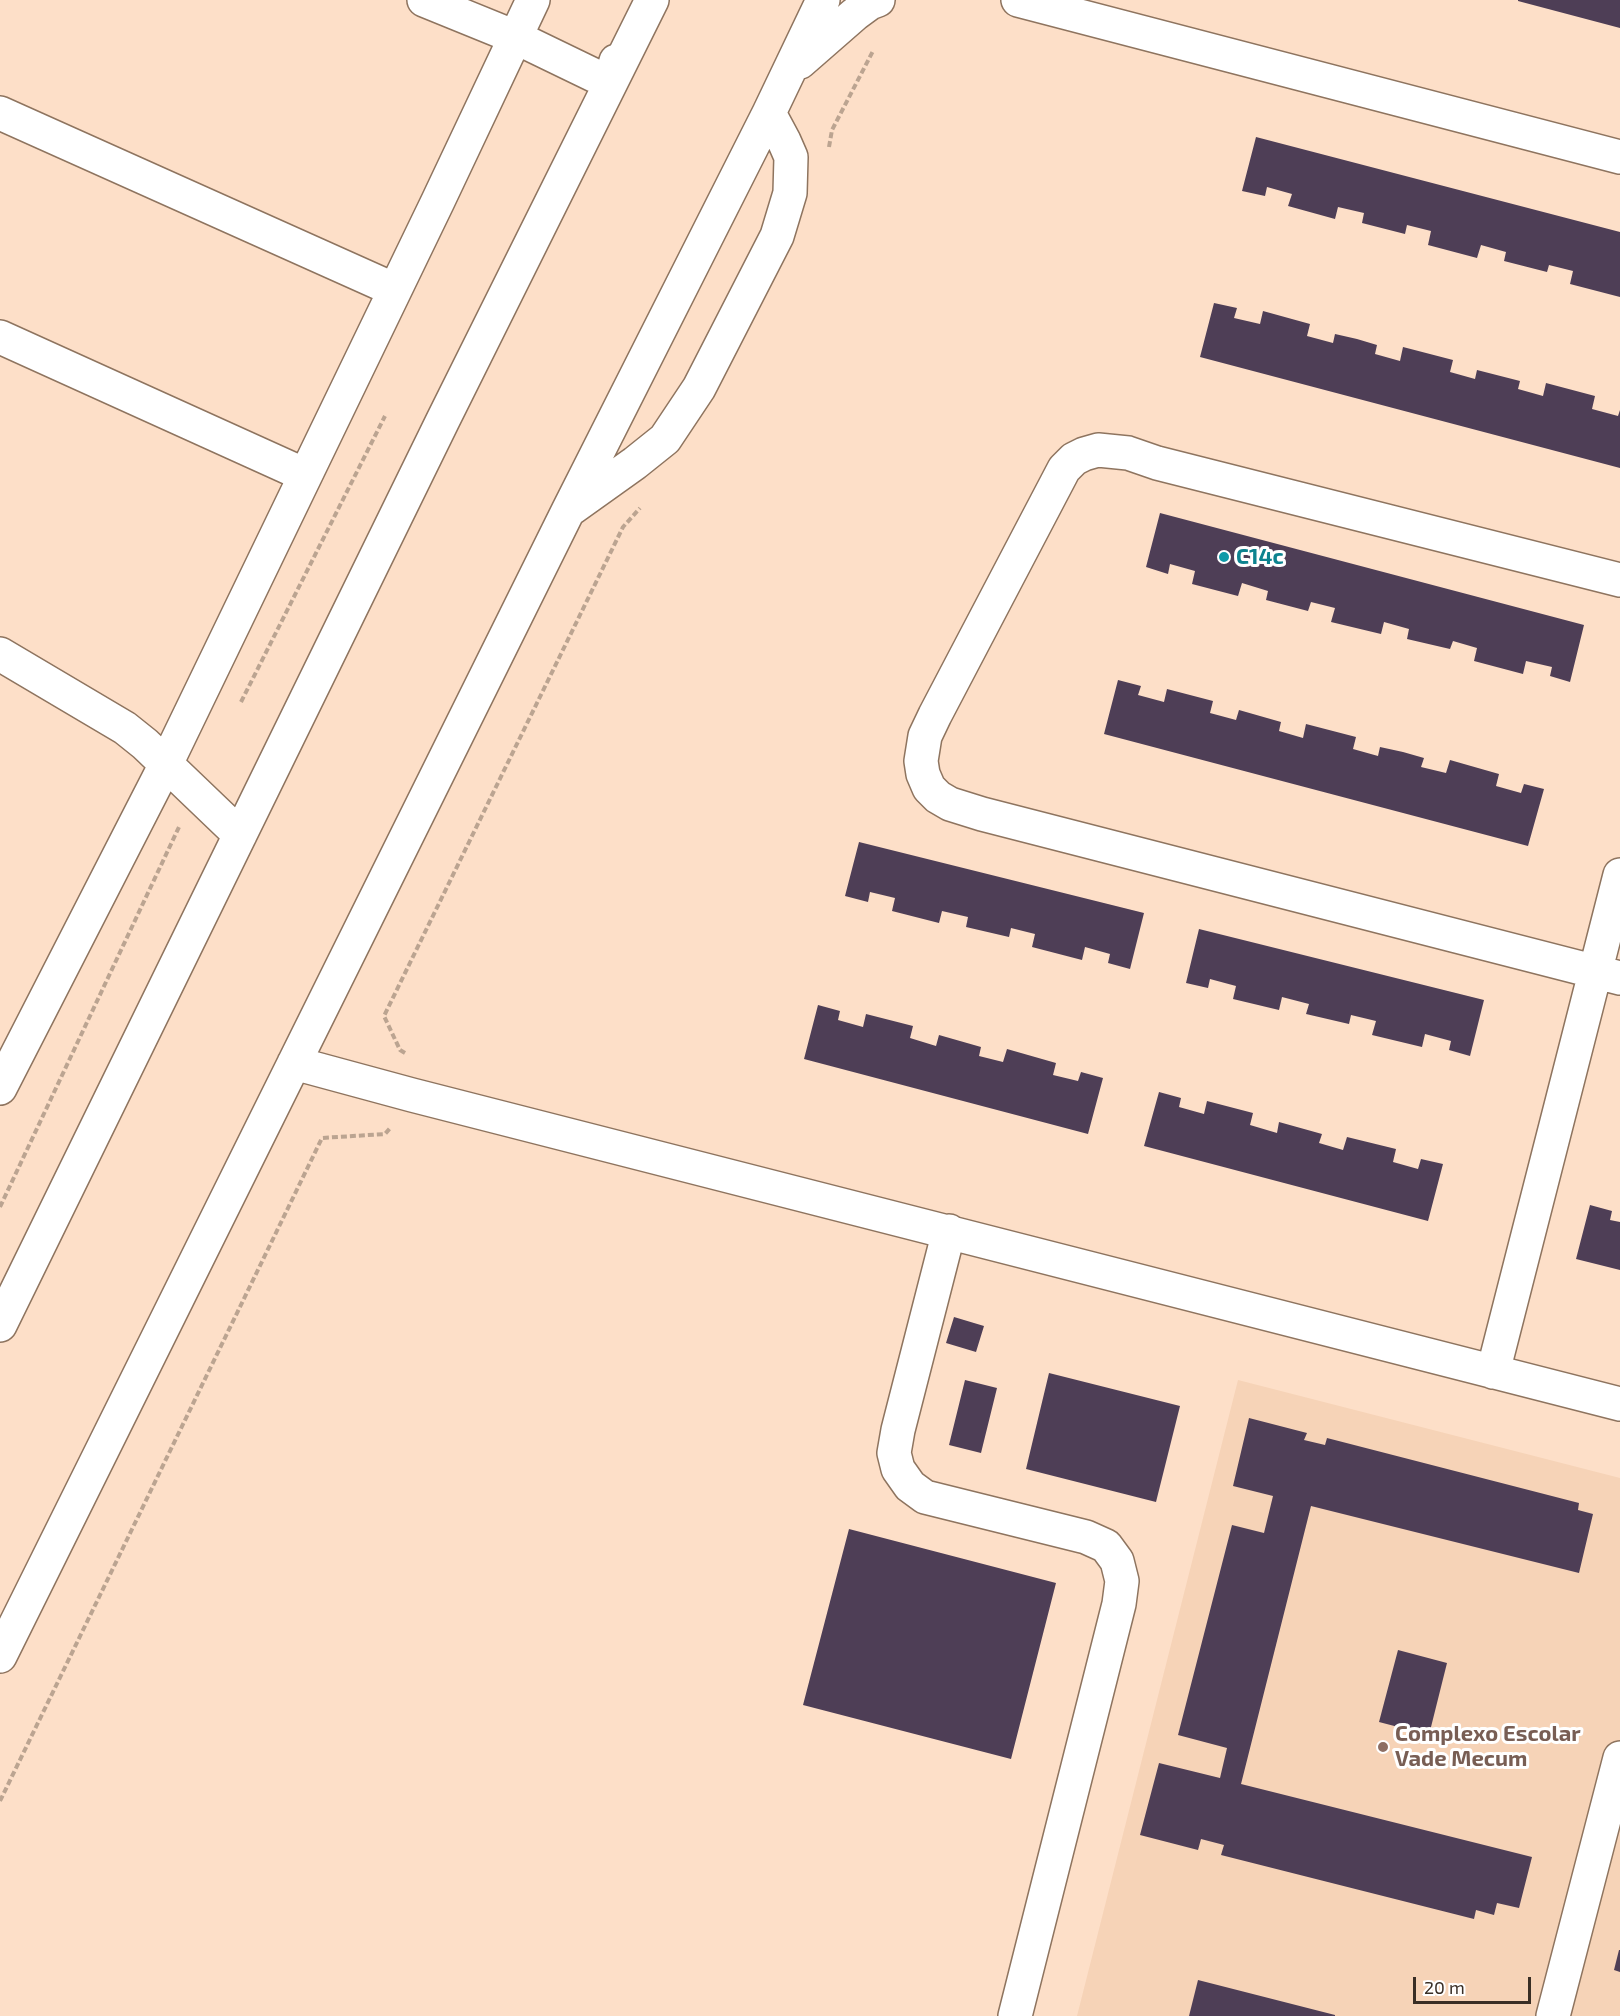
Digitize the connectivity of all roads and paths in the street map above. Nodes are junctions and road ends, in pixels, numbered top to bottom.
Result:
1 (424, 0) edge
2 (532, 0) edge
3 (630, 0) edge
4 (652, 0) edge
5 (824, 0) edge
6 (878, 0) edge
7 (1018, 0) edge
8 (515, 37) junction
9 (881, 44) dead end
10 (788, 73) junction
11 (610, 83) junction
12 (0, 113) edge
13 (769, 113) junction
14 (827, 156) dead end
15 (1620, 157) edge
16 (395, 290) junction
17 (0, 337) edge
18 (305, 475) junction
19 (646, 500) dead end
20 (568, 511) junction
21 (1620, 580) edge
22 (0, 654) edge
23 (166, 765) junction
24 (240, 835) junction
25 (1620, 875) edge
26 (1607, 975) edge
27 (294, 1063) junction
28 (0, 1088) edge
29 (412, 1095) junction
30 (949, 1232) junction
31 (0, 1325) edge
32 (1493, 1372) junction
33 (1620, 1404) edge
34 (0, 1656) edge
35 (1620, 1758) edge
36 (0, 1801) edge
37 (1610, 1836) edge
38 (1015, 2016) edge
39 (1553, 2016) edge

1 - 8 street
2 - 8 street
3 - 11 street
4 - 11 street
5 - 10 street
6 - 10 street
7 - 15 street
8 - 11 street
8 - 16 street
9 - 14 path
10 - 13 street
11 - 24 street
12 - 16 street
13 - 20 street
13 - 20 street
16 - 18 street
17 - 18 street
18 - 23 street
19 - 29 path
20 - 27 street
21 - 26 street
22 - 23 street
23 - 24 street
23 - 28 street
24 - 31 street
25 - 26 street
26 - 32 street
27 - 29 street
27 - 34 street
29 - 30 street
29 - 36 path
30 - 32 street
30 - 38 street
32 - 33 street
35 - 37 street
37 - 39 street

